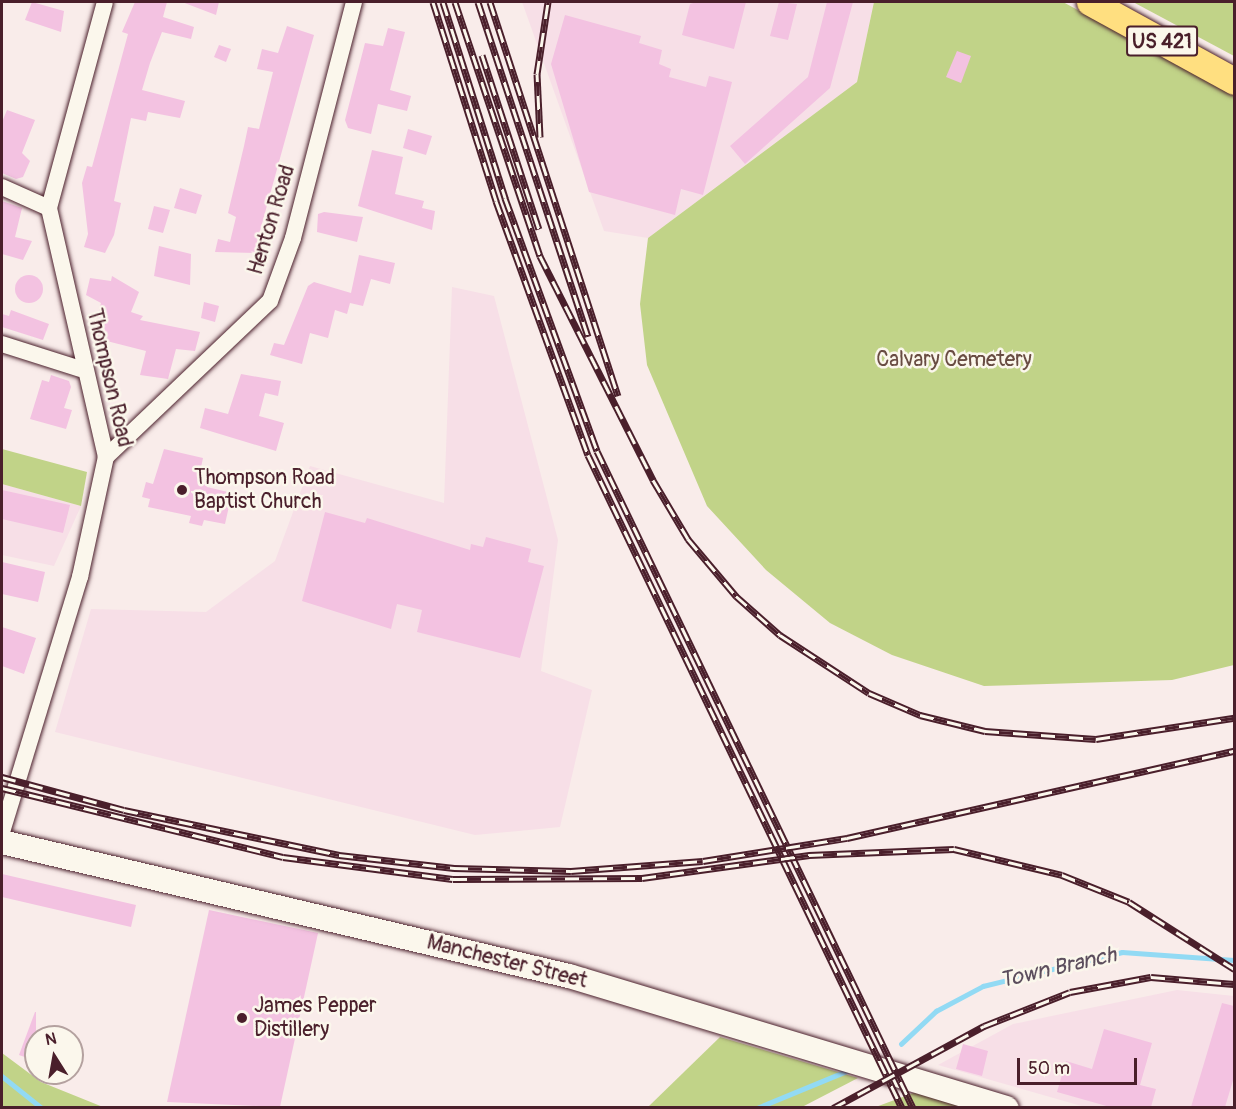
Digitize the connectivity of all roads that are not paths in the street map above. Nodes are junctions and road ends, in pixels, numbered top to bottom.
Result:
1 (105, 2) edge
2 (354, 2) edge
3 (1090, 2) edge
4 (1234, 81) edge
5 (2, 187) edge
6 (49, 208) junction
7 (2, 344) edge
8 (81, 369) junction
9 (106, 457) junction
10 (2, 832) edge
11 (2, 842) edge
12 (1006, 1107) edge

1 - 6 street, Thompson Road
2 - 9 street, Henton Road
3 - 4 main road, US 421
5 - 6 street
6 - 8 street, Thompson Road
7 - 8 street
8 - 9 street, Thompson Road
9 - 10 street, Thompson Road
11 - 12 main road, Manchester Street

